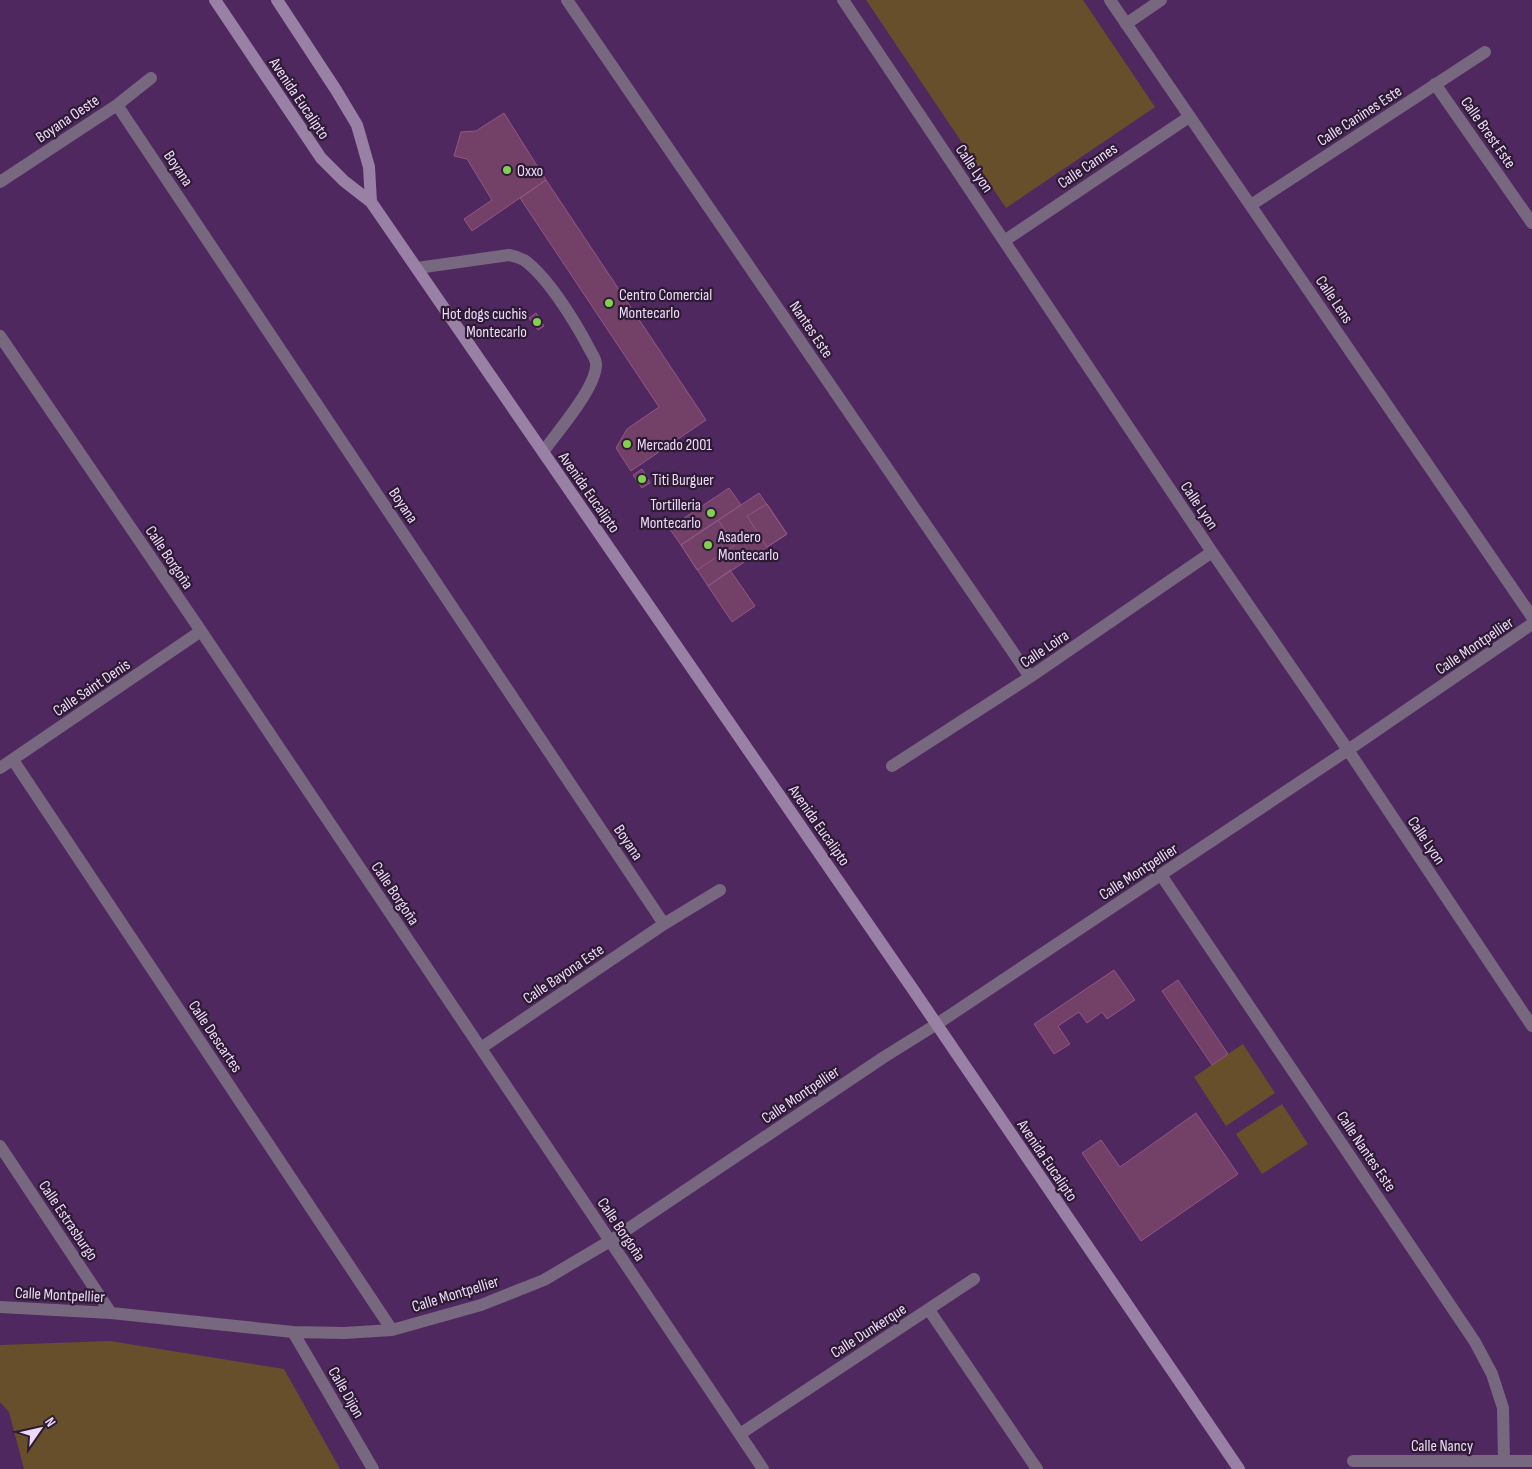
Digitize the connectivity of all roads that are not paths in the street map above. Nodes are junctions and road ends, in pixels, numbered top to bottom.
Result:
1 (215, 0) edge
2 (277, 0) edge
3 (567, 0) edge
4 (843, 0) edge
5 (1110, 0) edge
6 (1161, 0) edge
7 (1126, 24) junction
8 (1485, 52) dead end
9 (151, 78) dead end
10 (1435, 84) junction
11 (117, 105) junction
12 (1189, 116) junction
13 (0, 182) edge
14 (371, 202) junction
15 (1251, 205) junction
16 (1532, 223) edge
17 (1004, 241) junction
18 (417, 268) junction
19 (0, 336) edge
20 (543, 452) junction
21 (1212, 552) junction
22 (1532, 617) edge
23 (1532, 624) edge
24 (201, 631) junction
25 (1030, 677) junction
26 (1348, 750) junction
27 (13, 760) junction
28 (892, 766) dead end
29 (0, 768) edge
30 (1161, 875) junction
31 (720, 890) dead end
32 (664, 924) junction
33 (937, 1024) junction
34 (1532, 1026) edge
35 (481, 1048) junction
36 (0, 1146) edge
37 (610, 1241) junction
38 (974, 1279) dead end
39 (0, 1307) edge
40 (929, 1310) junction
41 (112, 1313) junction
42 (392, 1330) junction
43 (293, 1332) junction
44 (740, 1434) junction
45 (1353, 1461) dead end
46 (1504, 1461) junction
47 (1532, 1461) edge
48 (374, 1469) edge
49 (763, 1469) edge
50 (1036, 1469) edge
51 (1239, 1469) edge

1 - 14 street, Avenida Eucalipto
2 - 14 street, Avenida Eucalipto
3 - 25 street, Nantes Este
4 - 17 street, Calle Lyon
5 - 7 street, Calle Lens
6 - 7 street
7 - 12 street, Calle Lens
8 - 10 street, Calle Canines Este
9 - 11 street, Boyana Oeste
10 - 15 street, Calle Canines Este
10 - 16 street, Calle Brest Este
11 - 13 street, Boyana Oeste
11 - 32 street, Boyana
12 - 15 street, Calle Lens
12 - 17 street, Calle Cannes
14 - 18 street, Avenida Eucalipto
15 - 22 street, Calle Lens
17 - 21 street, Calle Lyon
18 - 20 street, Avenida Eucalipto
18 - 20 street
19 - 24 street, Calle Borgoña
20 - 33 street, Avenida Eucalipto
21 - 25 street, Calle Loira
21 - 26 street, Calle Lyon
23 - 26 street, Calle Montpellier
24 - 27 street, Calle Saint Denis
24 - 35 street, Calle Borgoña
25 - 28 street, Calle Loira
26 - 30 street, Calle Montpellier
26 - 34 street, Calle Lyon
27 - 29 street, Calle Saint Denis
27 - 42 street, Calle Descartes
30 - 33 street, Calle Montpellier
30 - 46 street, Calle Nantes Este
31 - 32 street, Calle Bayona Este
32 - 35 street, Calle Bayona Este
33 - 37 street, Calle Montpellier
33 - 51 street, Avenida Eucalipto
35 - 37 street, Calle Borgoña
36 - 41 street, Calle Estrasburgo
37 - 42 street, Calle Montpellier
37 - 44 street, Calle Borgoña
38 - 40 street
39 - 41 street, Calle Montpellier
40 - 44 street, Calle Dunkerque
40 - 50 street, Calle Dunkerque
41 - 43 street, Calle Montpellier
42 - 43 street, Calle Montpellier
43 - 48 street, Calle Dijon
44 - 49 street, Calle Borgoña
45 - 46 street, Calle Nancy
46 - 47 street, Calle Nancy

